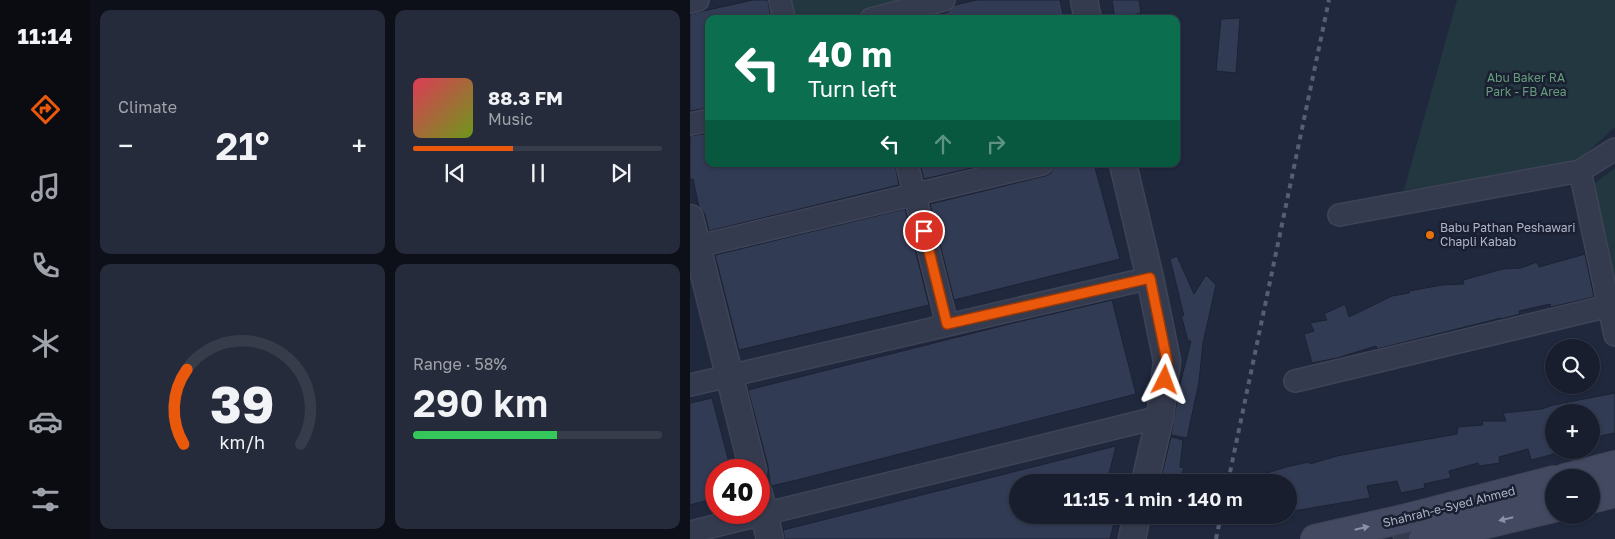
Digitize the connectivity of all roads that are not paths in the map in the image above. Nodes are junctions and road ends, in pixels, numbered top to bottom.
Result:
1 (698, 0) edge
2 (780, 0) edge
3 (944, 0) edge
4 (1084, 0) edge
5 (690, 2) edge
6 (783, 15) edge
7 (887, 15) edge
8 (1087, 15) edge
9 (705, 121) edge
10 (690, 124) edge
11 (1615, 149) edge
12 (908, 167) edge
13 (1029, 167) edge
14 (1124, 167) edge
15 (1580, 172) junction
16 (914, 194) junction
17 (1339, 215) dead end
18 (690, 218) edge
19 (693, 247) edge
20 (1150, 278) junction
21 (1609, 306) junction
22 (947, 324) junction
23 (1615, 334) edge
24 (729, 376) junction
25 (1295, 381) dead end
26 (690, 385) edge
27 (1160, 417) junction
28 (750, 459) edge
29 (1615, 465) edge
30 (1600, 469) edge
31 (1147, 474) edge
32 (1545, 483) edge
33 (1615, 493) edge
34 (1600, 497) edge
35 (770, 502) edge
36 (1545, 510) edge
37 (710, 524) edge
38 (766, 524) edge
39 (1135, 524) edge
40 (1406, 529) edge
41 (690, 532) edge
42 (770, 539) edge
43 (1132, 539) edge
44 (1315, 539) edge
45 (1423, 539) edge

1 - 5 street
2 - 6 street
3 - 7 street
4 - 8 street
9 - 10 street
11 - 15 street
12 - 16 street
13 - 16 street
14 - 20 street
15 - 17 street
15 - 21 street
16 - 19 street
16 - 22 street
18 - 19 street
19 - 24 street
20 - 22 street
20 - 27 street
21 - 23 street
21 - 25 street
22 - 24 street
24 - 26 street
24 - 28 street
27 - 31 street
27 - 35 street
29 - 30 main road
32 - 40 main road, Shahrah-e-Syed Ahmed
33 - 34 main road
36 -> 45 main road, Shahrah-e-Syed Ahmed
37 - 41 street
38 - 42 street
39 - 43 street
44 -> 40 main road, Shahrah-e-Syed Ahmed

